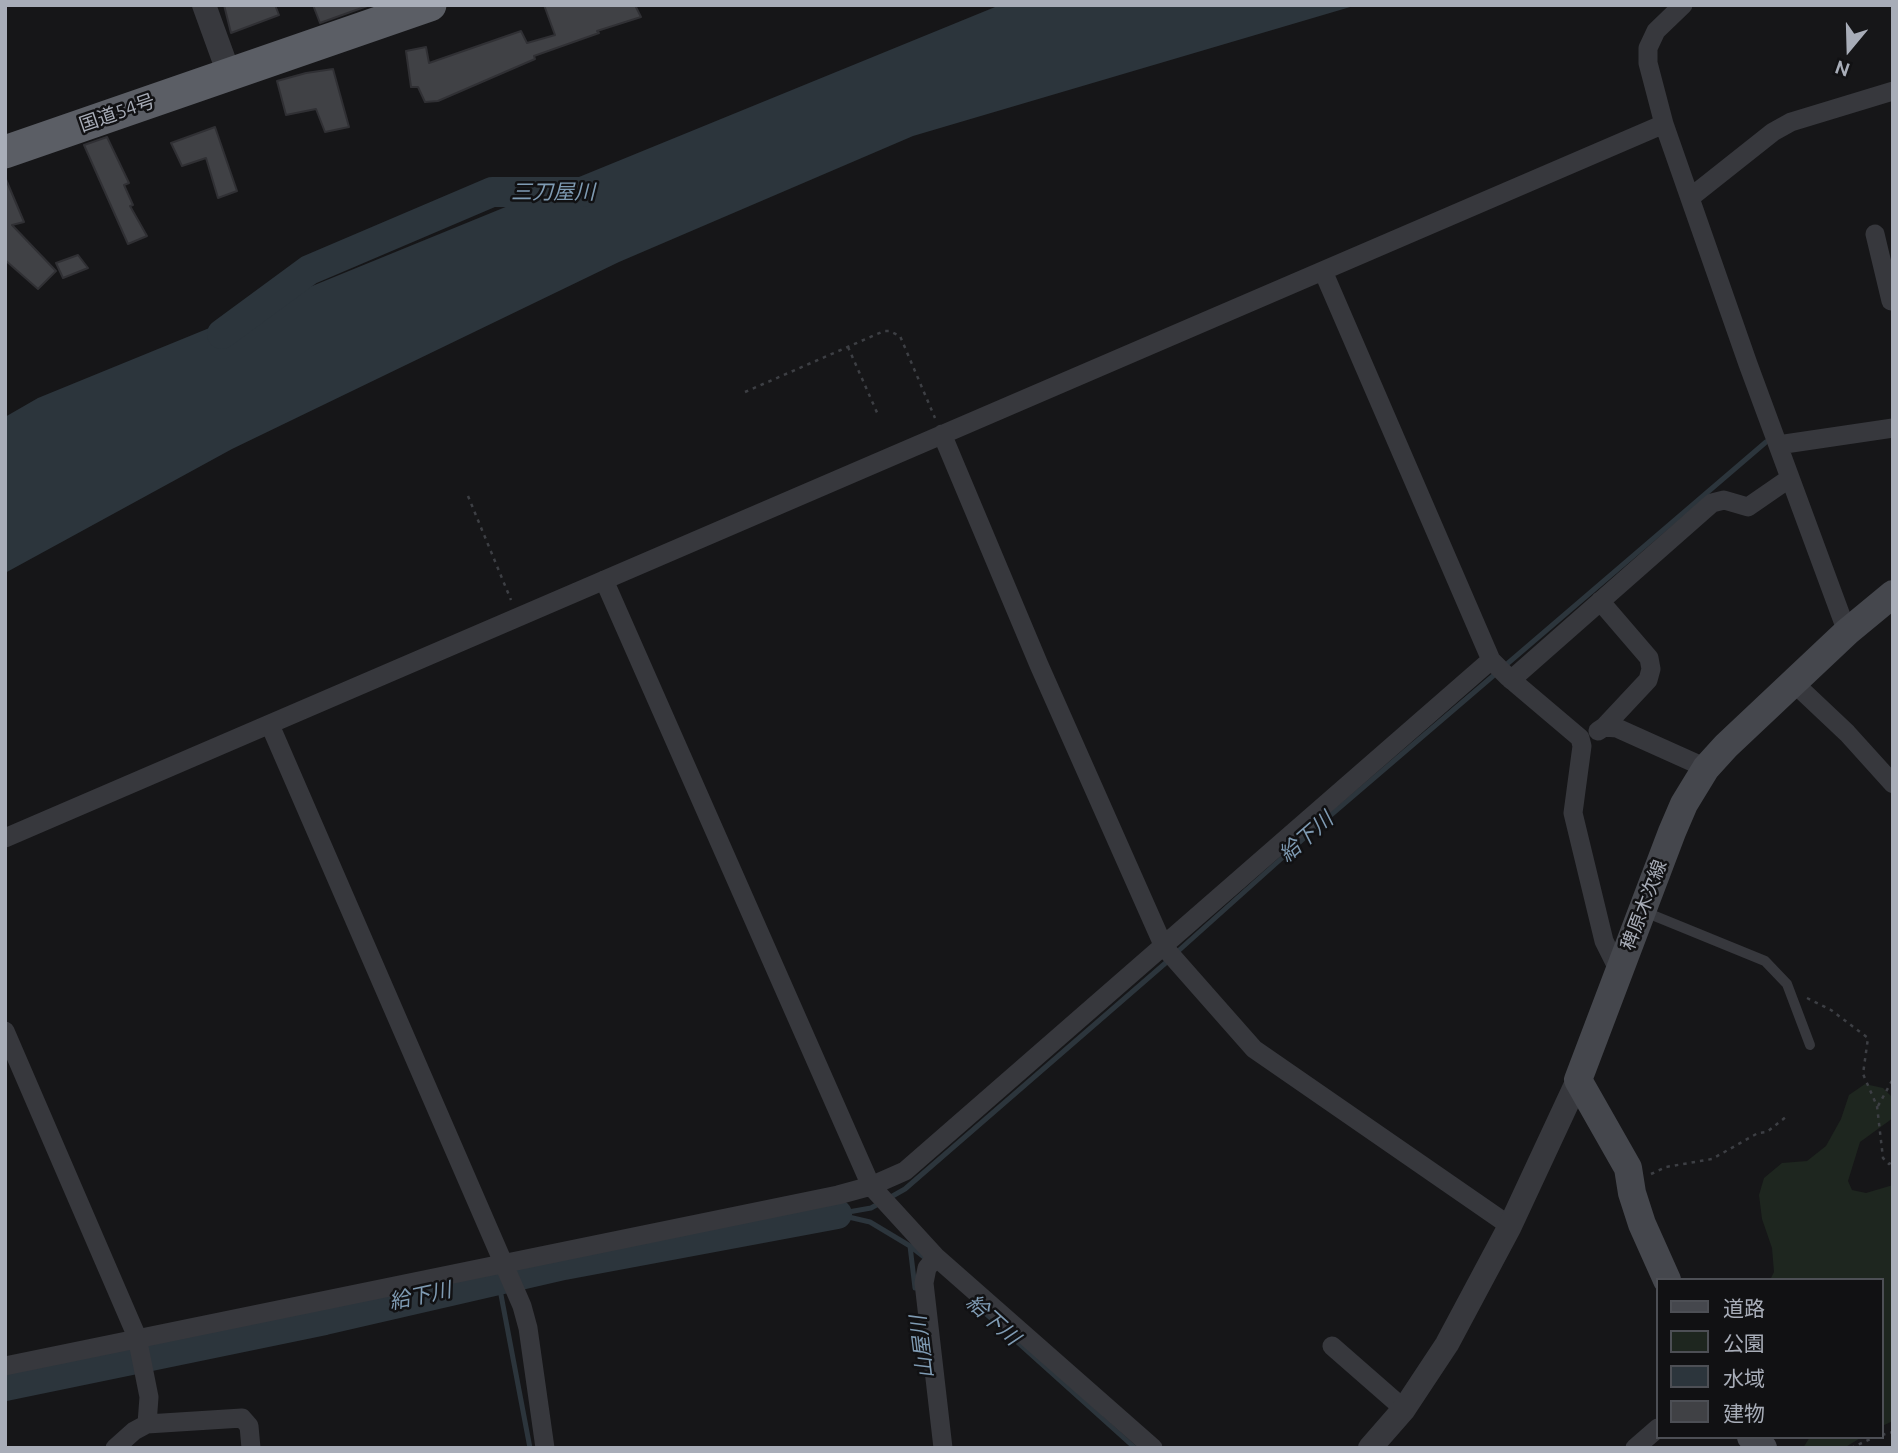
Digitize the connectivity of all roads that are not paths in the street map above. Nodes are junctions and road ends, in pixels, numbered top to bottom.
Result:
1 (204, 5) edge
2 (430, 5) edge
3 (1683, 5) edge
4 (229, 74) junction
5 (1893, 91) edge
6 (1664, 124) junction
7 (5, 128) edge
8 (5, 152) edge
9 (1691, 197) junction
10 (1875, 234) dead end
11 (1323, 271) junction
12 (1892, 305) edge
13 (1893, 428) edge
14 (942, 434) junction
15 (1778, 445) junction
16 (1790, 478) junction
17 (604, 580) junction
18 (1893, 594) edge
19 (1600, 601) junction
20 (1847, 632) junction
21 (1502, 670) junction
22 (1794, 683) junction
23 (270, 725) junction
24 (1604, 727) junction
25 (1581, 743) junction
26 (1706, 768) junction
27 (1893, 784) edge
28 (5, 838) edge
29 (1642, 911) junction
30 (1170, 954) junction
31 (1619, 971) junction
32 (5, 1031) edge
33 (1810, 1045) dead end
34 (1578, 1080) junction
35 (874, 1189) junction
36 (1510, 1226) junction
37 (932, 1261) junction
38 (504, 1266) junction
39 (1666, 1278) edge
40 (137, 1337) junction
41 (1332, 1346) dead end
42 (5, 1366) edge
43 (1404, 1409) junction
44 (147, 1424) junction
45 (1657, 1429) edge
46 (115, 1448) edge
47 (251, 1448) edge
48 (545, 1448) edge
49 (943, 1448) edge
50 (1153, 1448) edge
51 (1370, 1448) edge
52 (1635, 1448) edge

1 - 4 street
2 - 4 highway, 国道54号
3 - 6 street
4 - 7 highway, 国道54号
4 - 8 highway, 国道54号
5 - 9 street
6 - 9 street
6 - 11 street
9 - 15 street
10 - 12 street
11 - 14 street
11 - 21 street
13 - 15 street
14 - 17 street
14 - 30 street
15 - 16 street
16 - 19 street
16 - 20 street
17 - 23 street
17 - 35 street
18 - 20 main road, 稗原木次線
19 - 21 street
19 - 24 street
20 - 22 main road, 稗原木次線
21 - 25 street
21 - 30 street
22 - 26 main road, 稗原木次線
22 - 27 street
23 - 28 street
23 - 38 street
24 - 25 street
24 - 26 street
25 - 31 street
26 - 29 main road, 稗原木次線
29 - 31 main road, 稗原木次線
29 - 33 lane
30 - 35 street
30 - 36 street
31 - 34 main road, 稗原木次線
32 - 40 street
34 - 36 street
34 - 39 main road
35 - 37 street
35 - 38 street
36 - 43 street
37 - 49 street
37 - 50 street
38 - 40 street
38 - 48 street
40 - 42 street
40 - 44 street
41 - 43 street
43 - 51 street
44 - 46 street
44 - 47 street
45 - 52 street

